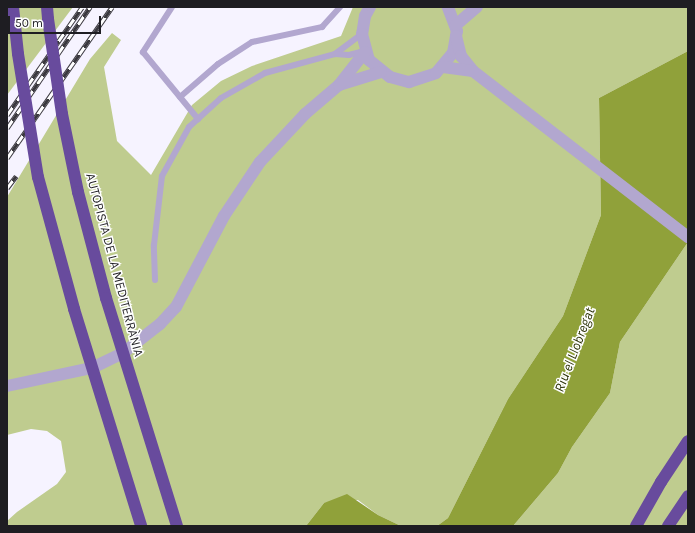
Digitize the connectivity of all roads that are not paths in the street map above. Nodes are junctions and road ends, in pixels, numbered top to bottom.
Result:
1 (13, 7) edge
2 (172, 7) edge
3 (340, 7) edge
4 (370, 7) edge
5 (448, 7) edge
6 (477, 7) edge
7 (48, 13) edge
8 (456, 31) junction
9 (362, 34) junction
10 (365, 51) junction
11 (335, 54) junction
12 (443, 67) junction
13 (473, 71) junction
14 (381, 72) junction
15 (339, 85) junction
16 (180, 97) junction
17 (198, 119) junction
18 (688, 237) edge
19 (155, 280) dead end
20 (7, 386) edge
21 (688, 441) edge
22 (688, 496) edge
23 (141, 526) edge
24 (177, 526) edge
25 (636, 526) edge
26 (668, 526) edge

1 - 23 highway, bridge
2 - 16 lane
3 - 16 lane
4 - 9 street
5 - 8 street
6 - 8 street
7 - 24 highway, AUTOPISTA DE LA MEDITERRÀNIA, bridge
8 - 12 street
8 - 13 street
9 - 10 street
9 - 11 lane
10 - 11 lane
10 - 14 street
10 - 15 street
11 - 17 lane
12 - 13 street
12 - 14 street
13 - 18 street
14 - 15 street
15 - 20 street
16 - 17 lane
17 - 19 lane
21 - 25 highway
22 - 26 highway

